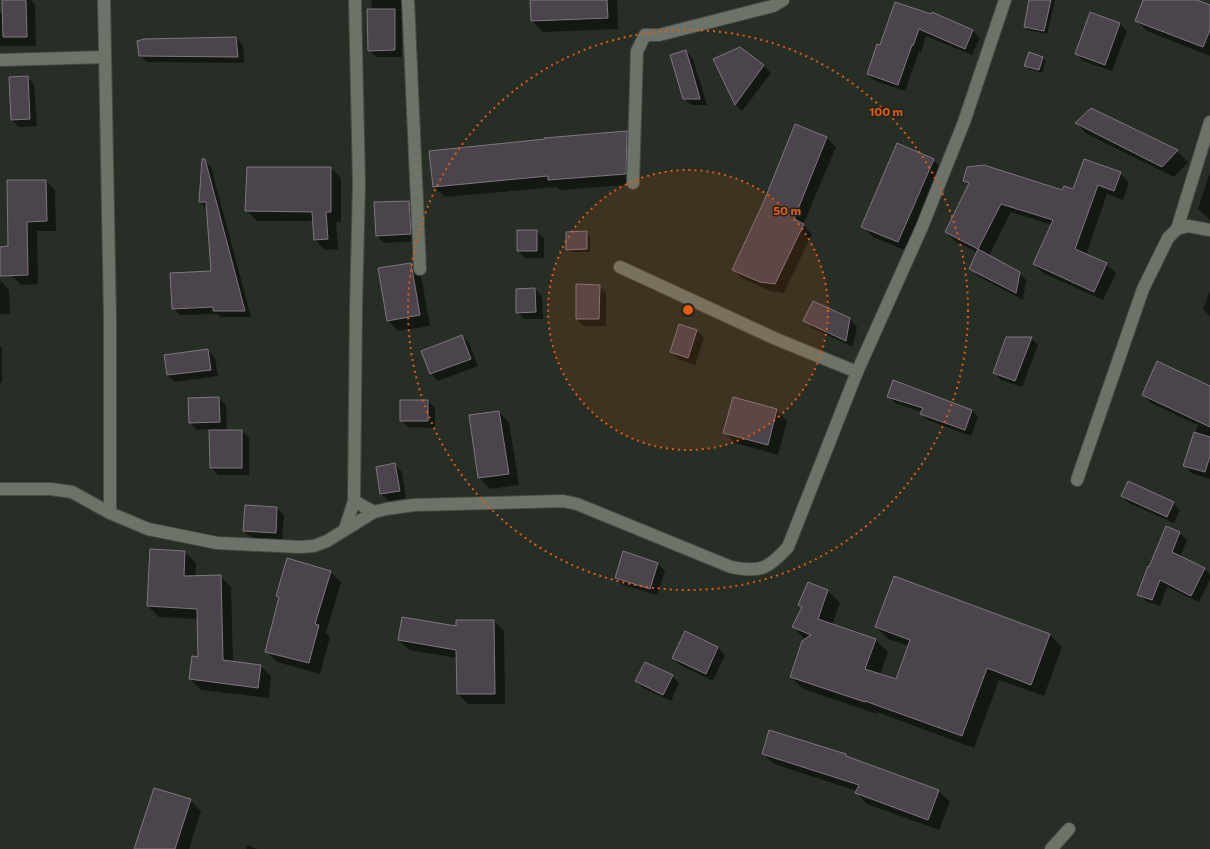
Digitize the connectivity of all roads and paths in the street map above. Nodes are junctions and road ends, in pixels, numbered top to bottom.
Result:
1 (104, 0) edge
2 (355, 0) edge
3 (408, 0) edge
4 (1005, 0) edge
5 (776, 2) edge
6 (104, 57) junction
7 (0, 60) edge
8 (1210, 122) edge
9 (633, 183) dead end
10 (1177, 228) junction
11 (1210, 230) edge
12 (620, 267) dead end
13 (420, 269) dead end
14 (857, 372) junction
15 (1077, 480) dead end
16 (0, 490) edge
17 (354, 501) junction
18 (374, 512) junction
19 (110, 513) junction
20 (345, 530) junction
21 (1069, 829) dead end
22 (1051, 849) edge

1 - 6 street
2 - 17 street
3 - 13 street
4 - 14 street
5 - 9 street
6 - 7 street
6 - 19 street
8 - 10 street
10 - 11 street
10 - 15 street
12 - 14 street
14 - 18 street
16 - 19 street
17 - 18 street
17 - 20 street
18 - 20 street
19 - 20 street
21 - 22 street

